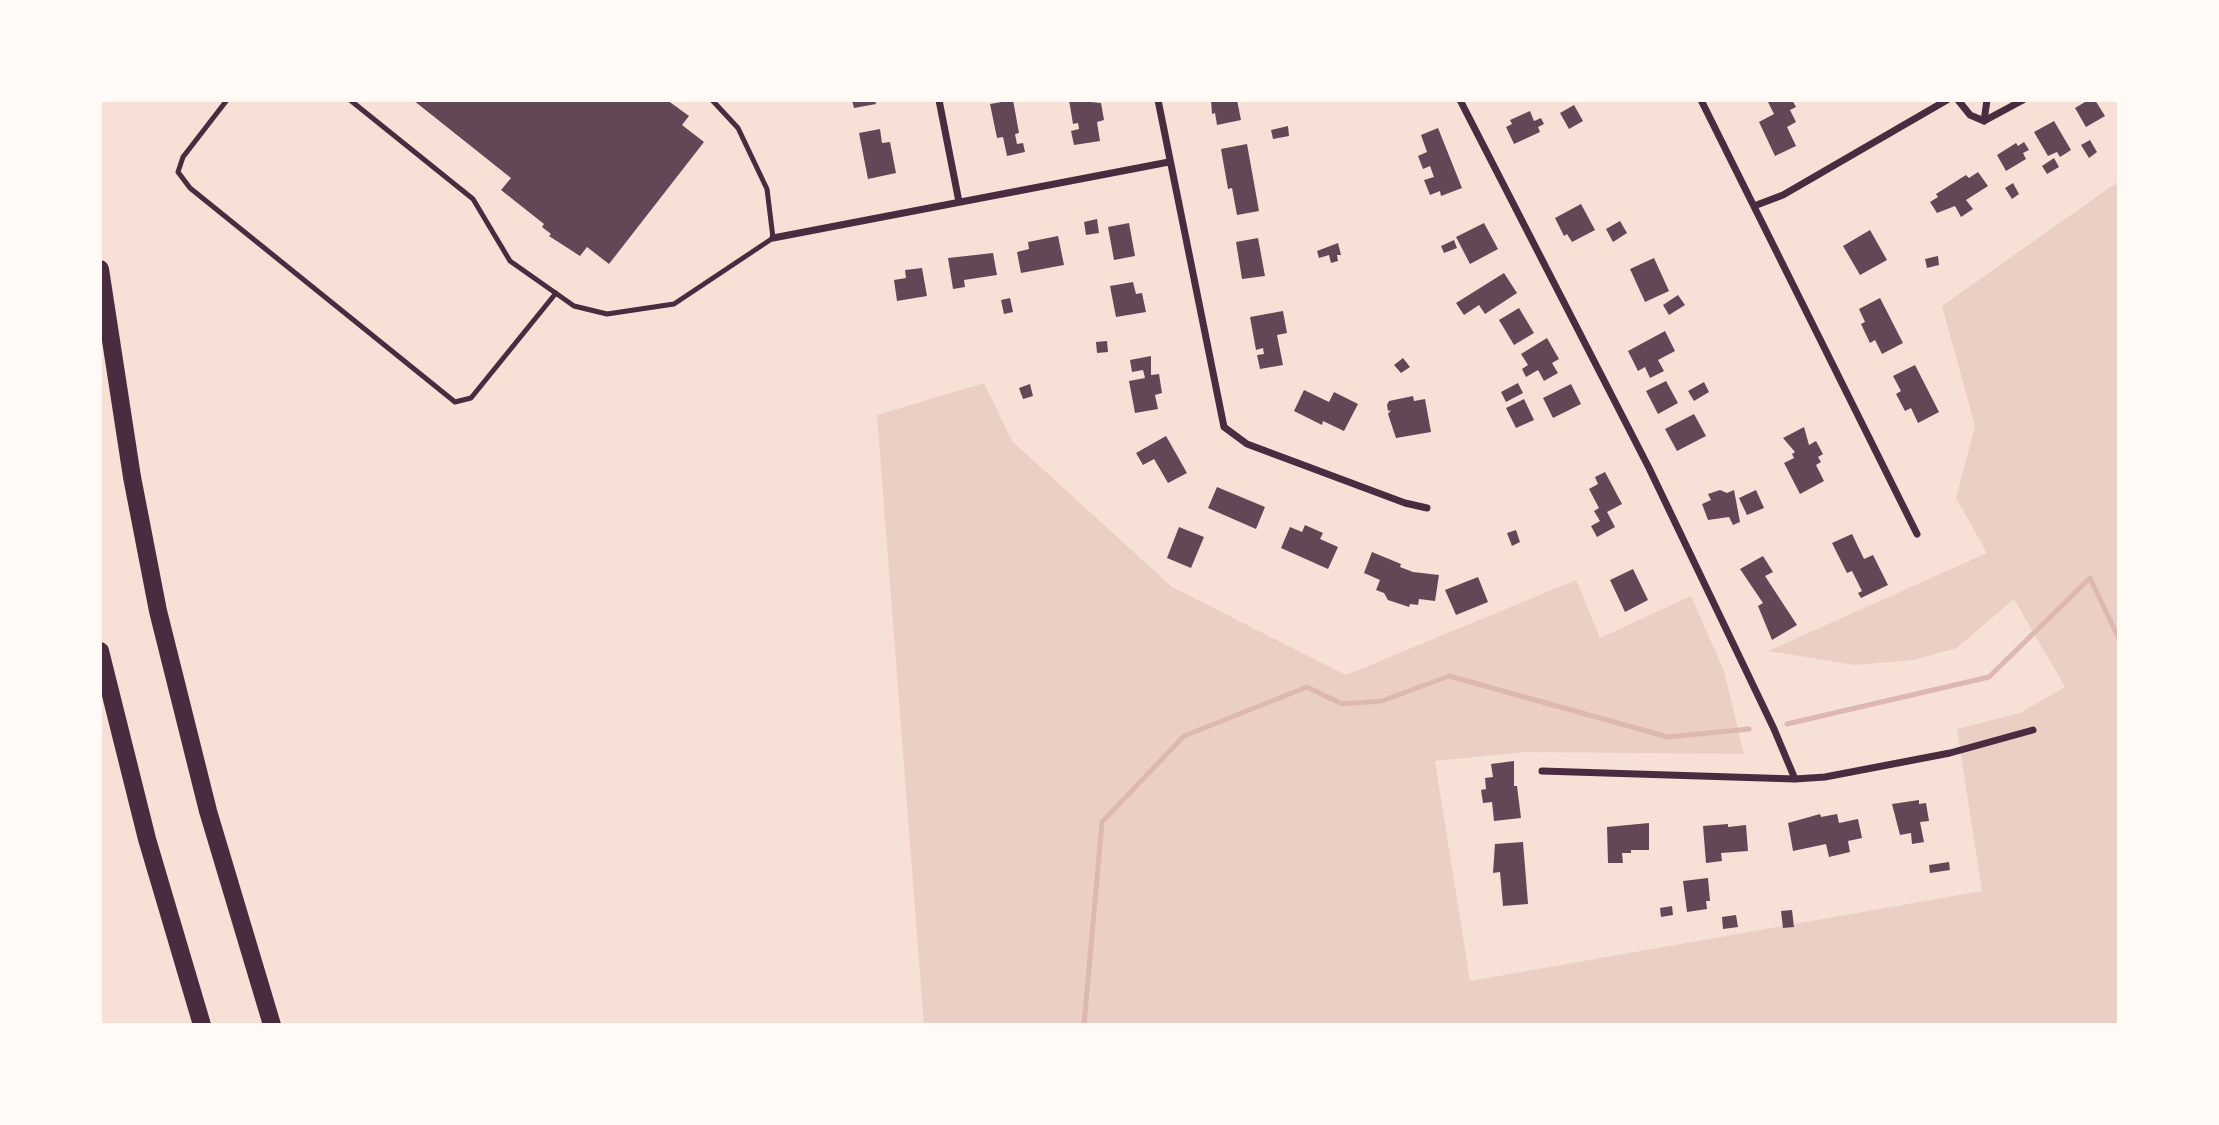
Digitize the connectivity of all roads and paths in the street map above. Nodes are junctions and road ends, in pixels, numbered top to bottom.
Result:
1 (227, 100) edge
2 (350, 100) edge
3 (712, 100) edge
4 (939, 100) edge
5 (1158, 100) edge
6 (1460, 100) edge
7 (1701, 100) edge
8 (1947, 100) edge
9 (1958, 100) edge
10 (1987, 100) edge
11 (2023, 100) edge
12 (1984, 121) junction
13 (1170, 162) junction
14 (959, 202) junction
15 (1754, 206) junction
16 (773, 238) junction
17 (100, 269) edge
18 (556, 293) junction
19 (1427, 508) dead end
20 (1917, 534) dead end
21 (100, 651) edge
22 (2033, 730) dead end
23 (1542, 771) dead end
24 (1795, 779) junction
25 (202, 1025) edge
26 (272, 1025) edge

1 - 18 lane
2 - 18 lane
3 - 16 lane
4 - 14 street
5 - 13 street
6 - 24 street
7 - 15 street
8 - 15 street
9 - 12 street
10 - 12 street
11 - 12 street
13 - 14 street
13 - 19 street
14 - 16 street
15 - 20 street
16 - 18 lane
17 - 26 highway
21 - 25 highway
22 - 24 street
23 - 24 street

